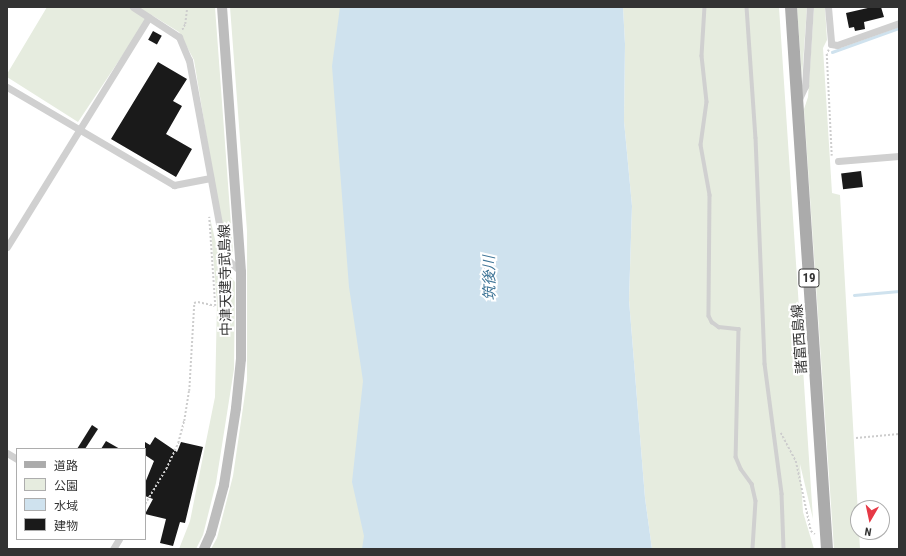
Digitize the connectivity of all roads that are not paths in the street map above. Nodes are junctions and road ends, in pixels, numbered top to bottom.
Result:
1 (133, 7) edge
2 (222, 7) edge
3 (705, 7) edge
4 (747, 7) edge
5 (791, 7) edge
6 (810, 7) edge
7 (828, 7) edge
8 (149, 16) junction
9 (899, 23) edge
10 (7, 87) edge
11 (798, 101) junction
12 (79, 130) junction
13 (899, 156) edge
14 (838, 161) road end
15 (210, 178) junction
16 (7, 247) edge
17 (242, 272) junction
18 (7, 453) edge
19 (16, 458) edge
20 (118, 540) edge
21 (113, 549) edge
22 (204, 549) edge
23 (753, 549) edge
24 (784, 549) edge
25 (827, 549) edge

1 - 8 street
2 - 17 main road, 中津天建寺武島線
3 - 23 lane
4 - 24 lane
5 - 11 main road, 諸富西島線 / 19
6 - 11 street
7 - 9 street
8 - 12 street
8 - 15 street
10 - 12 street
11 - 25 main road, 諸富西島線 / 19
12 - 15 street
12 - 16 street
13 - 14 street
15 - 17 street
17 - 22 main road, 中津天建寺武島線
18 - 19 street
20 - 21 street

